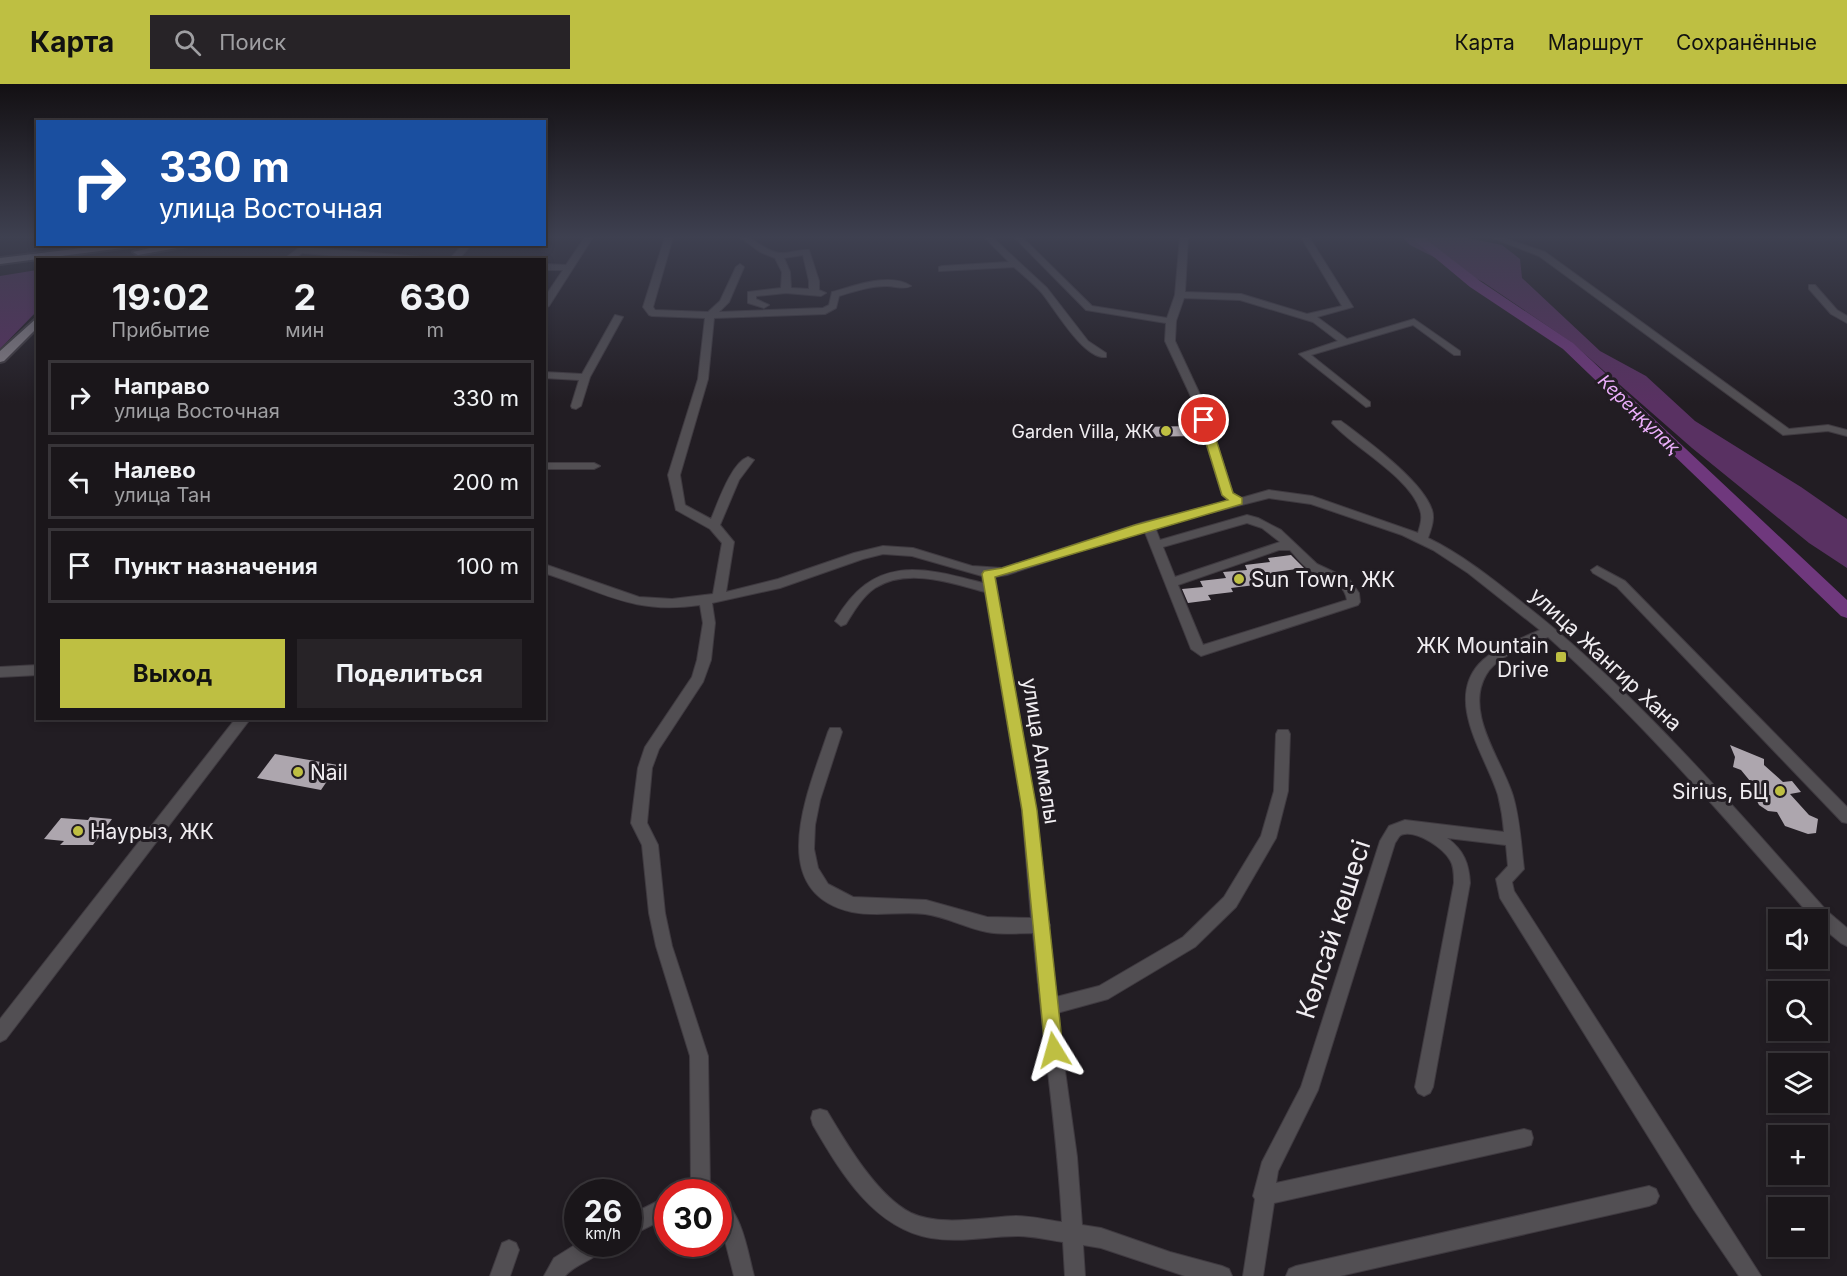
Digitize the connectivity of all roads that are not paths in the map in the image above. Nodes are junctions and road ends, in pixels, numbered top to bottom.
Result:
1 (653, 293) edge
2 (728, 293) edge
3 (763, 293) edge
4 (821, 293) edge
5 (840, 293) edge
6 (1046, 293) edge
7 (1074, 293) edge
8 (1339, 293) edge
9 (1595, 293) edge
10 (1817, 293) edge
11 (835, 294) junction
12 (1180, 295) joint
13 (764, 305) dead end
14 (710, 315) junction
15 (618, 317) dead end
16 (1307, 317) junction
17 (1847, 320) edge
18 (1171, 321) junction
19 (36, 322) edge
20 (1345, 342) junction
21 (1457, 353) dead end
22 (1103, 355) dead end
23 (0, 358) edge
24 (546, 375) edge
25 (585, 377) junction
26 (1366, 404) dead end
27 (576, 406) dead end
28 (1337, 423) dead end
29 (1847, 433) edge
30 (748, 460) dead end
31 (546, 466) edge
32 (594, 466) dead end
33 (1238, 501) junction
34 (1148, 525) junction
35 (714, 526) junction
36 (1422, 539) junction
37 (1156, 545) junction
38 (1293, 546) junction
39 (546, 569) edge
40 (1598, 570) dead end
41 (988, 574) junction
42 (1171, 583) junction
43 (991, 589) junction
44 (712, 597) junction
45 (842, 621) dead end
46 (1550, 631) junction
47 (36, 670) edge
48 (0, 672) edge
49 (242, 720) edge
50 (835, 732) dead end
51 (1283, 734) dead end
52 (1847, 818) edge
53 (1418, 828) junction
54 (1512, 839) junction
55 (1042, 925) junction
56 (1847, 938) edge
57 (1048, 1007) junction
58 (0, 1033) edge
59 (1424, 1087) dead end
60 (820, 1118) dead end
61 (1524, 1138) dead end
62 (699, 1179) edge
63 (1263, 1196) junction
64 (1650, 1196) dead end
65 (732, 1229) edge
66 (1072, 1233) junction
67 (509, 1250) dead end
68 (571, 1257) edge
69 (500, 1276) edge
70 (554, 1276) edge
71 (744, 1276) edge
72 (1075, 1276) edge
73 (1222, 1276) edge
74 (1253, 1276) edge
75 (1296, 1276) edge
76 (1751, 1276) edge

1 - 14 street
2 - 14 street
3 - 13 street
4 - 11 street
5 - 11 street
6 - 22 street
7 - 18 street
8 - 16 street
9 - 29 street
10 - 17 street
11 - 14 street
12 - 16 street
12 - 18 street
14 - 35 street
15 - 25 street
16 - 20 street
18 - 33 street
19 - 23 main road
20 - 21 street
20 - 26 street
24 - 25 street
25 - 27 street
28 - 36 street
30 - 35 street
31 - 32 street
33 - 34 street
33 - 36 street, улица Жангир Хана
34 - 37 street
34 - 41 street
35 - 44 street
36 - 46 street, улица Жангир Хана
37 - 38 street
37 - 42 street
38 - 42 street
38 - 42 street
39 - 44 street
40 - 52 street
41 - 43 street, улица Алмалы
41 - 44 street
43 - 45 street
43 - 55 street, улица Алмалы
44 - 62 street
46 - 54 street
46 - 56 street, улица Жангир Хана
47 - 48 street
49 - 58 street
50 - 55 street
51 - 57 street
53 - 54 street
53 - 59 street
53 - 63 street, Көлсай көшесі
54 - 76 street
55 - 57 street, улица Алмалы
57 - 66 street, улица Алмалы
60 - 66 street
61 - 63 street
63 - 74 street, Көлсай көшесі
64 - 75 street
65 - 71 street
66 - 72 street, улица Алмалы
66 - 73 street
67 - 69 street
68 - 70 street

